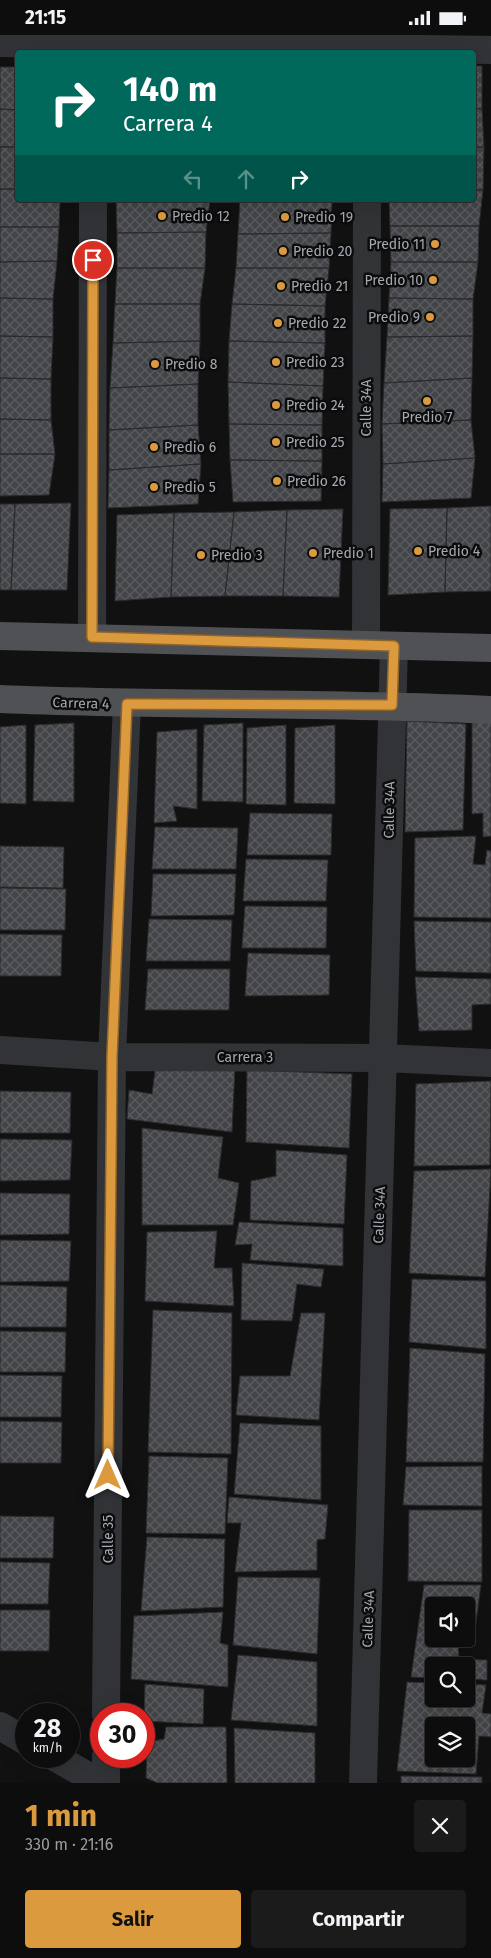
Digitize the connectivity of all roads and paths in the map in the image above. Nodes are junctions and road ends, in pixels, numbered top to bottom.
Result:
1 (128, 40) edge
2 (397, 42) edge
3 (0, 43) edge
4 (93, 48) edge
5 (367, 50) edge
6 (491, 50) edge
7 (93, 202) edge
8 (367, 202) edge
9 (0, 636) edge
10 (92, 637) junction
11 (366, 645) junction
12 (394, 646) junction
13 (491, 648) edge
14 (0, 699) edge
15 (127, 704) junction
16 (392, 705) junction
17 (491, 710) edge
18 (0, 1050) edge
19 (112, 1057) junction
20 (384, 1058) junction
21 (491, 1063) edge
22 (106, 1703) edge
23 (0, 1726) edge
24 (15, 1735) edge
25 (74, 1768) edge
26 (106, 1768) edge
27 (100, 1783) edge
28 (106, 1783) edge
29 (363, 1783) edge

1 - 4 street
1 - 5 street
2 - 5 street
2 - 6 street
3 - 4 street
7 - 10 street
8 - 11 street, Calle 34A
9 - 10 main road
10 - 11 main road
11 - 12 main road
12 - 13 main road
12 - 16 street, Calle 34A
14 - 15 main road, Carrera 4
15 - 16 main road, Carrera 4
15 - 19 street, Calle 35
16 - 17 main road, Carrera 4
16 - 20 street, Calle 34A
18 - 19 street, Carrera 3
19 - 20 street, Carrera 3
19 - 22 street, Calle 35
20 - 21 street, Carrera 3
20 - 29 street, Calle 34A
23 - 24 street
25 - 27 street
26 - 28 street

